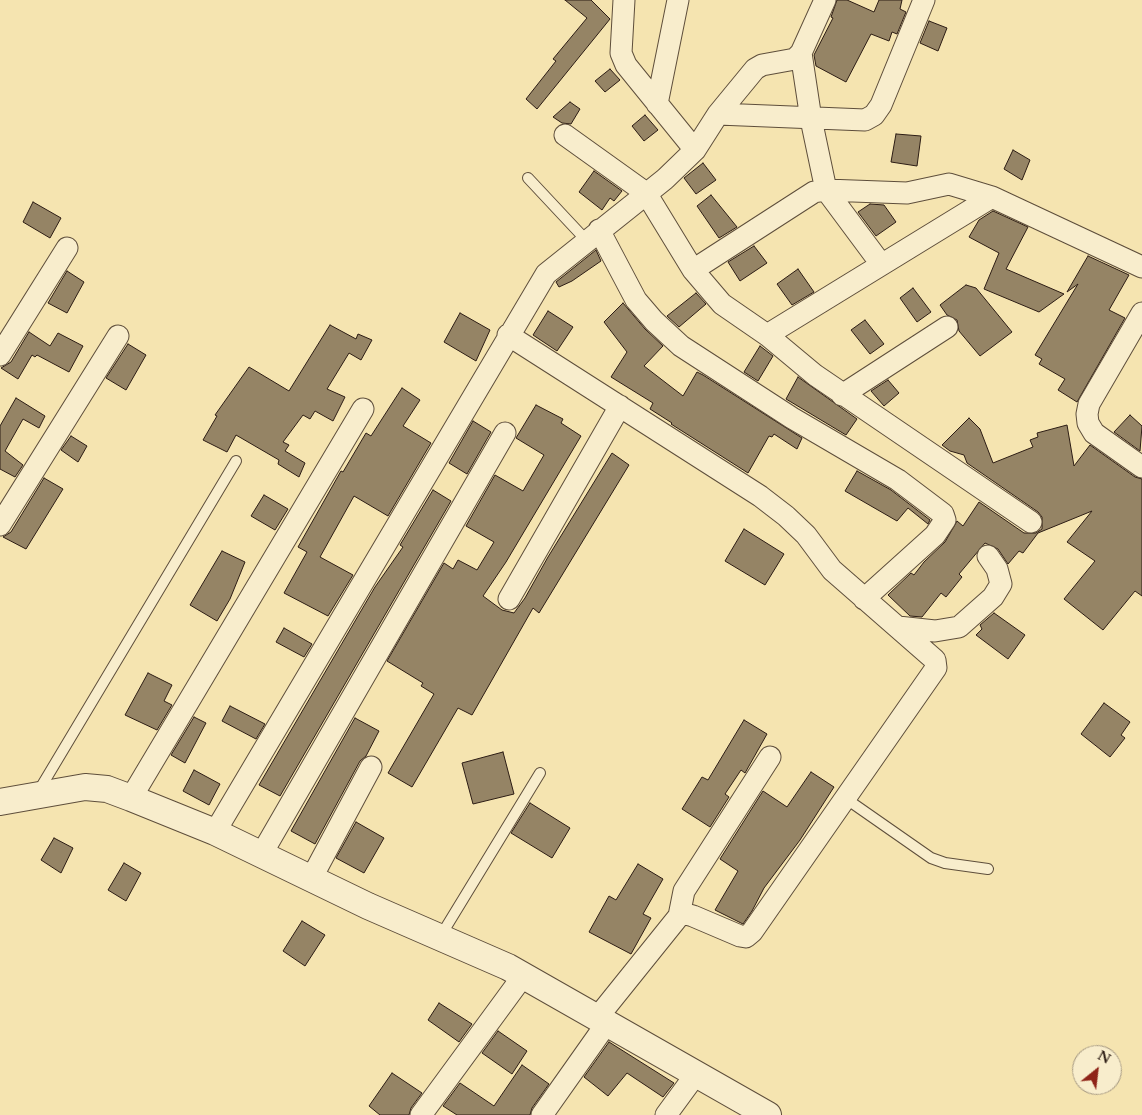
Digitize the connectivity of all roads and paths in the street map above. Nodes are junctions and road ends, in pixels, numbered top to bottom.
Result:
1 (624, 0) edge
2 (678, 0) edge
3 (825, 0) edge
4 (924, 0) edge
5 (801, 53) junction
6 (657, 104) junction
7 (718, 114) junction
8 (811, 119) junction
9 (565, 135) dead end
10 (695, 150) junction
11 (528, 178) dead end
12 (826, 190) junction
13 (646, 193) junction
14 (992, 198) junction
15 (592, 235) junction
16 (68, 248) dead end
17 (881, 264) junction
18 (1142, 267) edge
19 (693, 270) junction
20 (1142, 314) edge
21 (947, 327) dead end
22 (508, 335) junction
23 (767, 335) junction
24 (118, 336) dead end
25 (0, 355) edge
26 (842, 395) junction
27 (620, 406) junction
28 (363, 410) dead end
29 (505, 433) dead end
30 (236, 461) dead end
31 (1142, 467) edge
32 (1031, 522) dead end
33 (0, 524) edge
34 (988, 556) dead end
35 (864, 598) junction
36 (509, 600) dead end
37 (898, 627) junction
38 (770, 757) dead end
39 (372, 767) dead end
40 (540, 773) dead end
41 (36, 796) junction
42 (131, 798) junction
43 (845, 798) junction
44 (0, 802) edge
45 (215, 832) junction
46 (261, 854) junction
47 (988, 869) dead end
48 (311, 879) junction
49 (679, 916) junction
50 (440, 938) junction
51 (523, 976) junction
52 (602, 1021) junction
53 (696, 1074) junction
54 (421, 1115) edge
55 (542, 1115) edge
56 (666, 1115) edge
57 (768, 1115) edge

1 - 6 street
2 - 6 street
3 - 5 street
4 - 8 street
5 - 7 street
5 - 8 street
6 - 10 street
7 - 8 street
7 - 10 street
8 - 12 street
9 - 13 street
10 - 13 street
11 - 15 lane
12 - 14 street
12 - 17 street
12 - 19 street
13 - 15 street
13 - 19 street
14 - 17 street
14 - 18 street
15 - 22 street
15 - 35 street
16 - 25 street
17 - 23 street
19 - 23 street
20 - 31 street
21 - 26 street
22 - 27 street
22 - 45 street
23 - 26 street
24 - 33 street
26 - 32 street
27 - 35 street
27 - 36 street
28 - 42 street
29 - 46 street
30 - 41 lane
34 - 37 street
35 - 37 street
37 - 43 street
38 - 49 street
39 - 48 street
40 - 50 lane
41 - 42 street
41 - 44 street
42 - 45 street
43 - 47 lane
43 - 49 street
45 - 46 street
46 - 48 street
48 - 50 street
49 - 52 street
50 - 51 street
51 - 52 street
51 - 54 street
52 - 53 street
52 - 55 street
53 - 56 street
53 - 57 street

